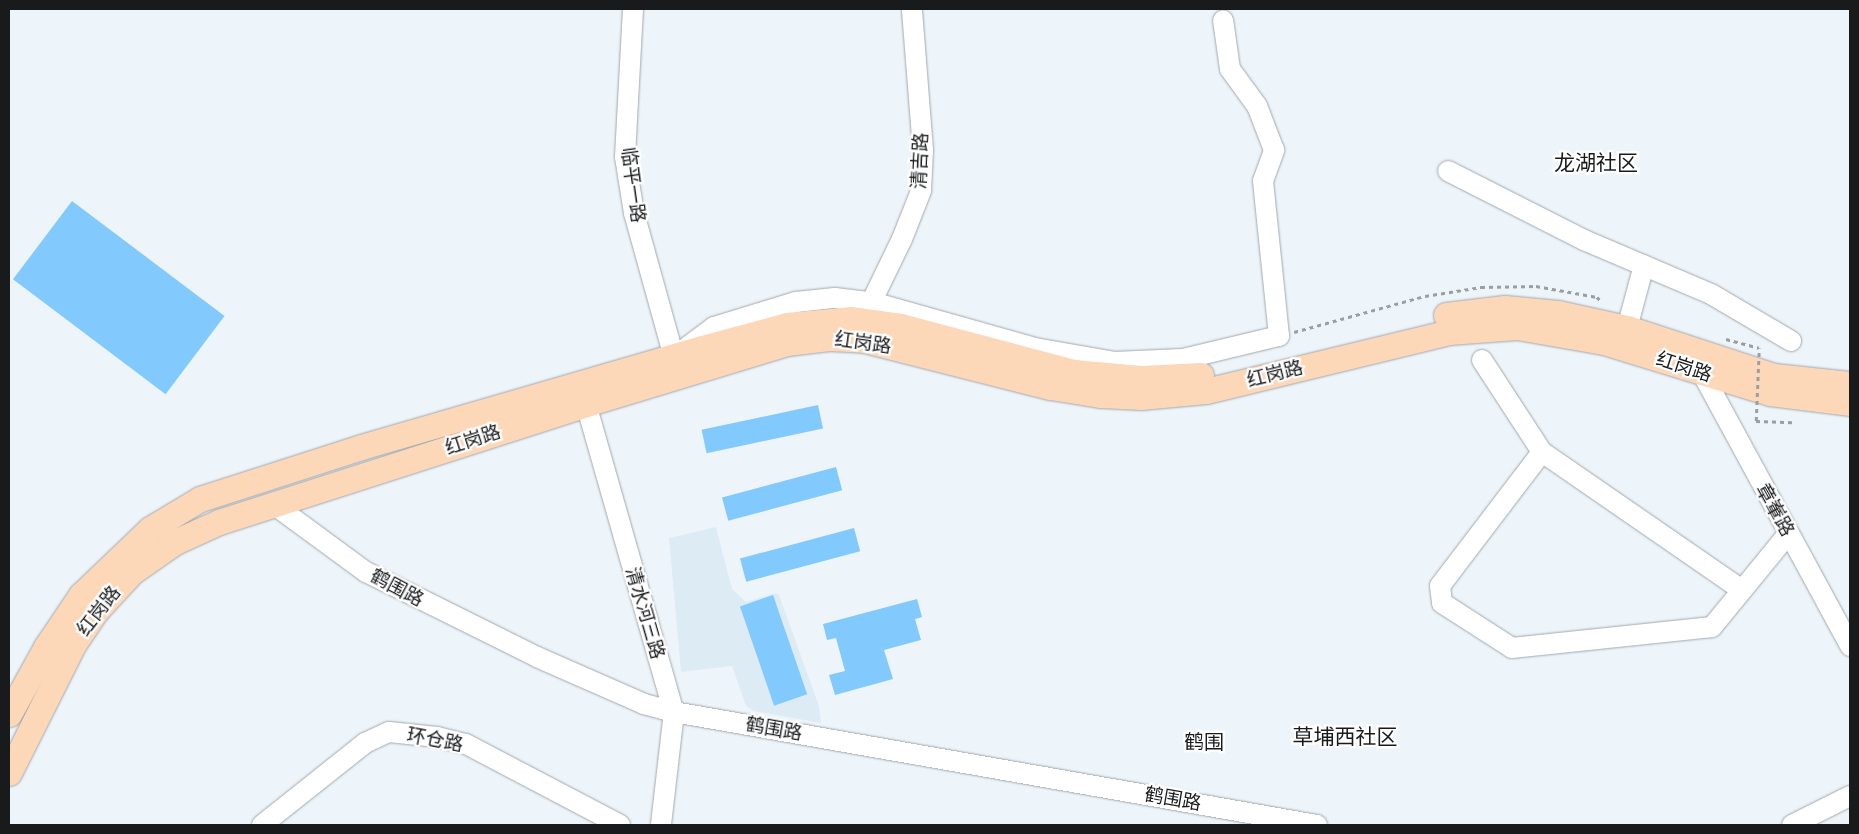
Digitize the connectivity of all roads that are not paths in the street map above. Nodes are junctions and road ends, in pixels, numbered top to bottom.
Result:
1 (633, 9) edge
2 (912, 9) edge
3 (1222, 20) dead end
4 (1448, 171) dead end
5 (1644, 265) junction
6 (871, 303) junction
7 (1627, 328) junction
8 (1791, 341) dead end
9 (674, 357) junction
10 (1482, 360) dead end
11 (1702, 373) junction
12 (1850, 384) edge
13 (1850, 403) edge
14 (586, 404) junction
15 (1542, 452) junction
16 (304, 466) junction
17 (309, 495) junction
18 (276, 506) junction
19 (1788, 534) junction
20 (1742, 590) junction
21 (1850, 646) edge
22 (674, 712) junction
23 (9, 714) edge
24 (9, 773) edge
25 (1850, 796) edge
26 (262, 825) edge
27 (620, 825) edge
28 (661, 825) edge
29 (1317, 825) edge
30 (1792, 825) edge

1 - 9 street, 临平一路
2 - 6 street, 清吉路
3 - 6 street
4 - 5 street
5 - 7 street
5 - 8 street
6 - 9 street
7 - 9 main road, 红岗路
7 - 12 main road, 红岗路
9 - 16 main road, 红岗路
10 - 15 street
11 - 13 main road, 红岗路
11 - 14 main road, 红岗路
11 - 19 street, 章輋路
14 - 17 main road, 红岗路
14 - 22 street, 清水河三路
15 - 20 street
15 - 20 street
16 - 17 main road
16 - 23 main road, 红岗路
17 - 18 main road, 红岗路
18 - 22 street, 鹤围路
18 - 24 main road, 红岗路
19 - 20 street
19 - 21 street, 章輋路
22 - 28 street, 清水河三路
22 - 29 street, 鹤围路
25 - 30 street
26 - 27 street, 环仓路

